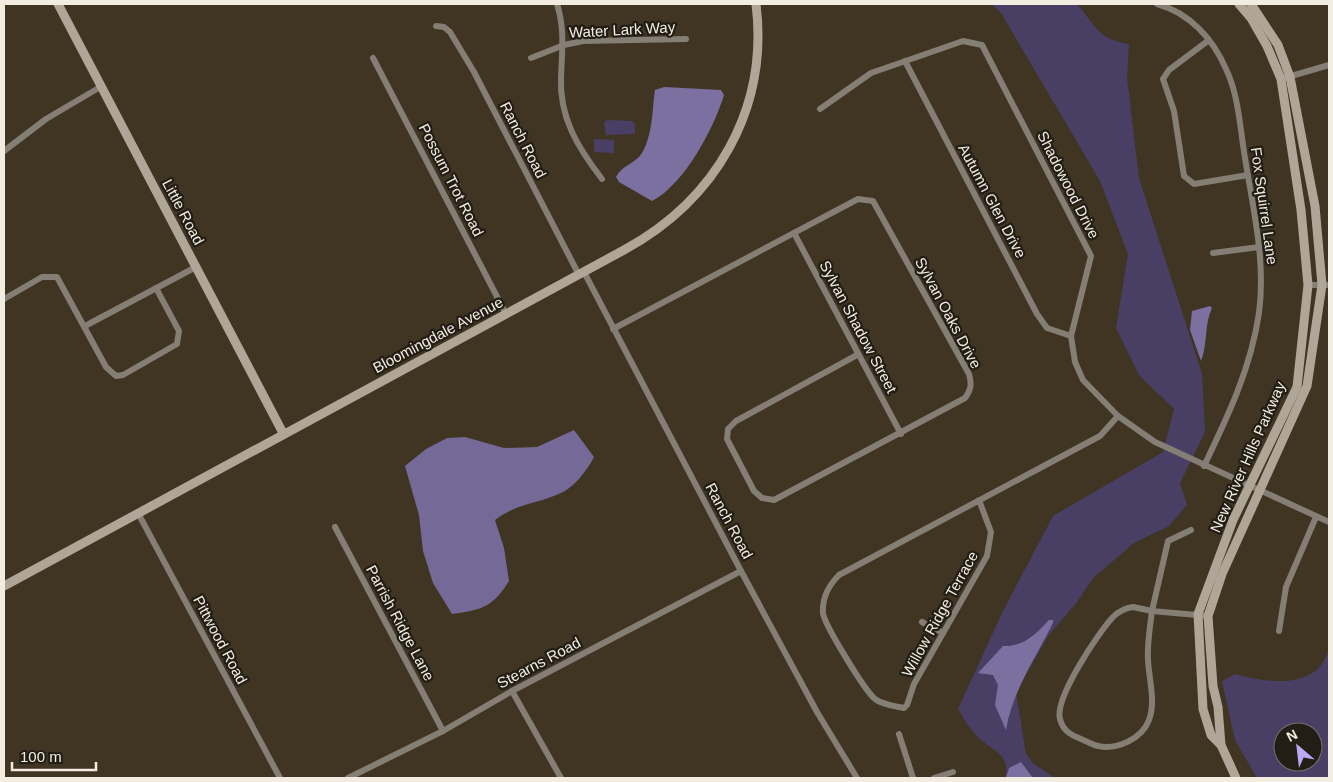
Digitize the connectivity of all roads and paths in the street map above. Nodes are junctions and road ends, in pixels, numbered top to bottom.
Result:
1 (58, 4) edge
2 (557, 4) edge
3 (756, 4) edge
4 (1157, 4) edge
5 (1239, 4) edge
6 (1251, 4) edge
7 (436, 26) dead end
8 (686, 39) dead end
9 (1209, 40) junction
10 (564, 45) junction
11 (374, 58) dead end
12 (531, 58) dead end
13 (905, 61) junction
14 (1329, 65) edge
15 (1285, 78) junction
16 (102, 86) junction
17 (820, 110) dead end
18 (4, 152) edge
19 (1248, 175) junction
20 (602, 179) dead end
21 (794, 233) junction
22 (1259, 247) junction
23 (1213, 253) dead end
24 (196, 267) junction
25 (581, 274) junction
26 (1308, 285) junction
27 (1326, 285) edge
28 (156, 288) junction
29 (4, 299) edge
30 (506, 314) junction
31 (85, 326) junction
32 (613, 329) junction
33 (1071, 336) junction
34 (857, 355) junction
35 (1118, 416) junction
36 (283, 433) junction
37 (901, 434) junction
38 (1204, 466) junction
39 (1250, 486) junction
40 (1260, 491) junction
41 (979, 500) junction
42 (138, 513) junction
43 (1316, 517) junction
44 (1329, 522) edge
45 (335, 527) dead end
46 (1191, 530) dead end
47 (741, 571) junction
48 (4, 586) edge
49 (1152, 611) junction
50 (1198, 614) junction
51 (1208, 616) junction
52 (922, 622) dead end
53 (1279, 631) dead end
54 (943, 633) junction
55 (512, 691) junction
56 (442, 731) junction
57 (899, 734) dead end
58 (1221, 745) junction
59 (953, 772) dead end
60 (280, 778) edge
61 (348, 778) edge
62 (561, 778) edge
63 (856, 778) edge
64 (913, 778) edge
65 (934, 778) edge
66 (1236, 778) edge

1 - 16 street, Little Road
2 - 10 street
3 - 25 street, Bloomingdale Avenue
4 - 9 street, Fox Squirrel Lane
5 - 15 street, New River Hills Parkway
6 - 15 street, New River Hills Parkway
7 - 25 street, Ranch Road
8 - 10 street, Water Lark Way
9 - 19 street, Fox Squirrel Lane
9 - 19 street
10 - 12 street, Water Lark Way
10 - 20 street
11 - 30 street, Possum Trot Road
13 - 17 street, Shadowood Drive
13 - 33 street, Autumn Glen Drive
13 - 33 street, Shadowood Drive
14 - 15 street
15 - 26 street, New River Hills Parkway
15 - 27 street, New River Hills Parkway
16 - 18 street
16 - 24 street, Little Road
19 - 22 street, Fox Squirrel Lane
21 - 32 street, Sylvan Oaks Drive
21 - 34 street, Sylvan Shadow Street
21 - 37 street, Sylvan Oaks Drive
22 - 23 street
22 - 38 street, Fox Squirrel Lane
24 - 28 street
24 - 36 street, Little Road
25 - 30 street, Bloomingdale Avenue
25 - 32 street, Ranch Road
26 - 27 street
26 - 39 street, New River Hills Parkway
27 - 40 street, New River Hills Parkway
28 - 31 street
28 - 31 street
29 - 31 street
30 - 36 street, Bloomingdale Avenue
32 - 47 street, Ranch Road
33 - 35 street, Shadowood Drive
34 - 37 street, Sylvan Shadow Street
34 - 37 street, Sylvan Oaks Drive
35 - 38 street, Shadowood Drive
35 - 41 street, Willow Ridge Terrace
36 - 42 street, Bloomingdale Avenue
38 - 39 street, Shadowood Drive
39 - 40 street, Shadowood Drive
39 - 50 street, New River Hills Parkway
40 - 43 street, Shadowood Drive
40 - 51 street, New River Hills Parkway
41 - 54 street, Willow Ridge Terrace
41 - 54 street, Willow Ridge Terrace
42 - 48 street, Bloomingdale Avenue
42 - 60 street, Pittwood Road
43 - 44 street, Shadowood Drive
43 - 53 street
45 - 56 street, Parrish Ridge Lane
46 - 49 street
47 - 55 street, Stearns Road
47 - 63 street, Ranch Road
49 - 49 street
49 - 50 street
50 - 51 street
50 - 58 street, New River Hills Parkway
51 - 58 street, New River Hills Parkway
52 - 54 street
55 - 56 street, Stearns Road
55 - 62 street
56 - 61 street, Stearns Road
57 - 64 street
58 - 66 street, New River Hills Parkway
59 - 65 street

